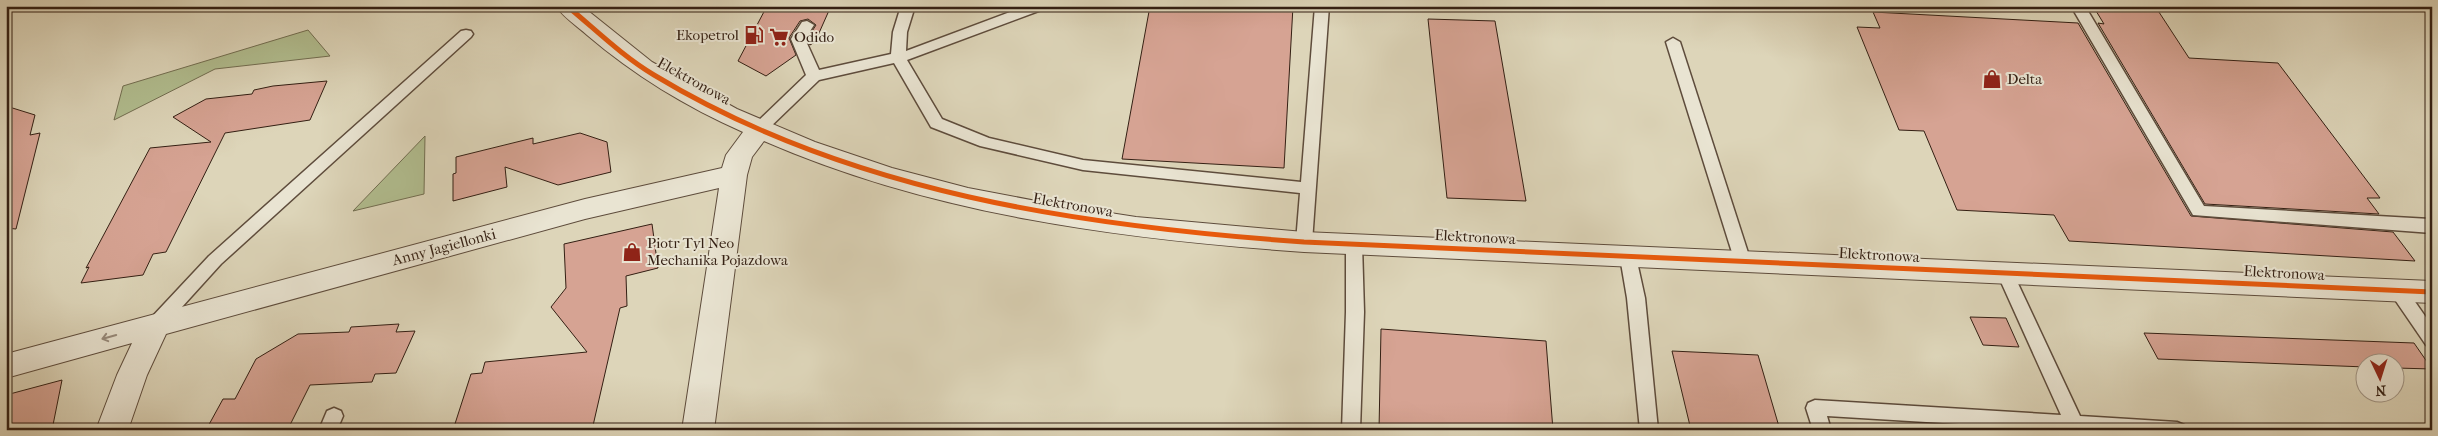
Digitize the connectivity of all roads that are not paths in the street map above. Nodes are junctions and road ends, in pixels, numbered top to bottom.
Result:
1 (567, 6) edge
2 (908, 6) edge
3 (1039, 6) edge
4 (1322, 6) edge
5 (2078, 6) edge
6 (806, 25) dead end
7 (466, 34) dead end
8 (1673, 42) dead end
9 (898, 57) junction
10 (814, 76) junction
11 (760, 128) junction
12 (734, 175) junction
13 (1309, 188) junction
14 (2432, 227) edge
15 (1304, 242) junction
16 (1354, 244) junction
17 (1628, 257) junction
18 (1744, 262) junction
19 (2006, 273) junction
20 (2398, 291) junction
21 (2432, 292) edge
22 (156, 324) junction
23 (2432, 340) edge
24 (6, 366) edge
25 (2074, 423) junction
26 (112, 430) edge
27 (698, 430) edge
28 (1350, 430) edge
29 (1649, 430) edge
30 (1822, 430) edge
31 (2177, 430) edge

1 - 11 street, Elektronowa
2 - 9 lane
3 - 9 lane
4 - 13 lane
5 - 14 lane
6 - 10 lane
7 - 22 lane
8 - 18 lane
9 - 10 lane
9 - 13 lane
10 - 11 lane
11 - 12 street
11 - 15 street, Elektronowa
12 - 22 street, Anny Jagiellonki
12 - 27 street
13 - 15 lane
15 - 16 street, Elektronowa
16 - 17 street, Elektronowa
16 - 28 lane
17 - 18 street, Elektronowa
17 - 29 lane
18 - 19 street, Elektronowa
19 - 20 street, Elektronowa
19 - 25 lane
20 - 21 street, Elektronowa
20 - 23 lane
22 -> 24 street, Anny Jagiellonki
22 - 26 street
25 - 30 lane
25 - 31 lane

